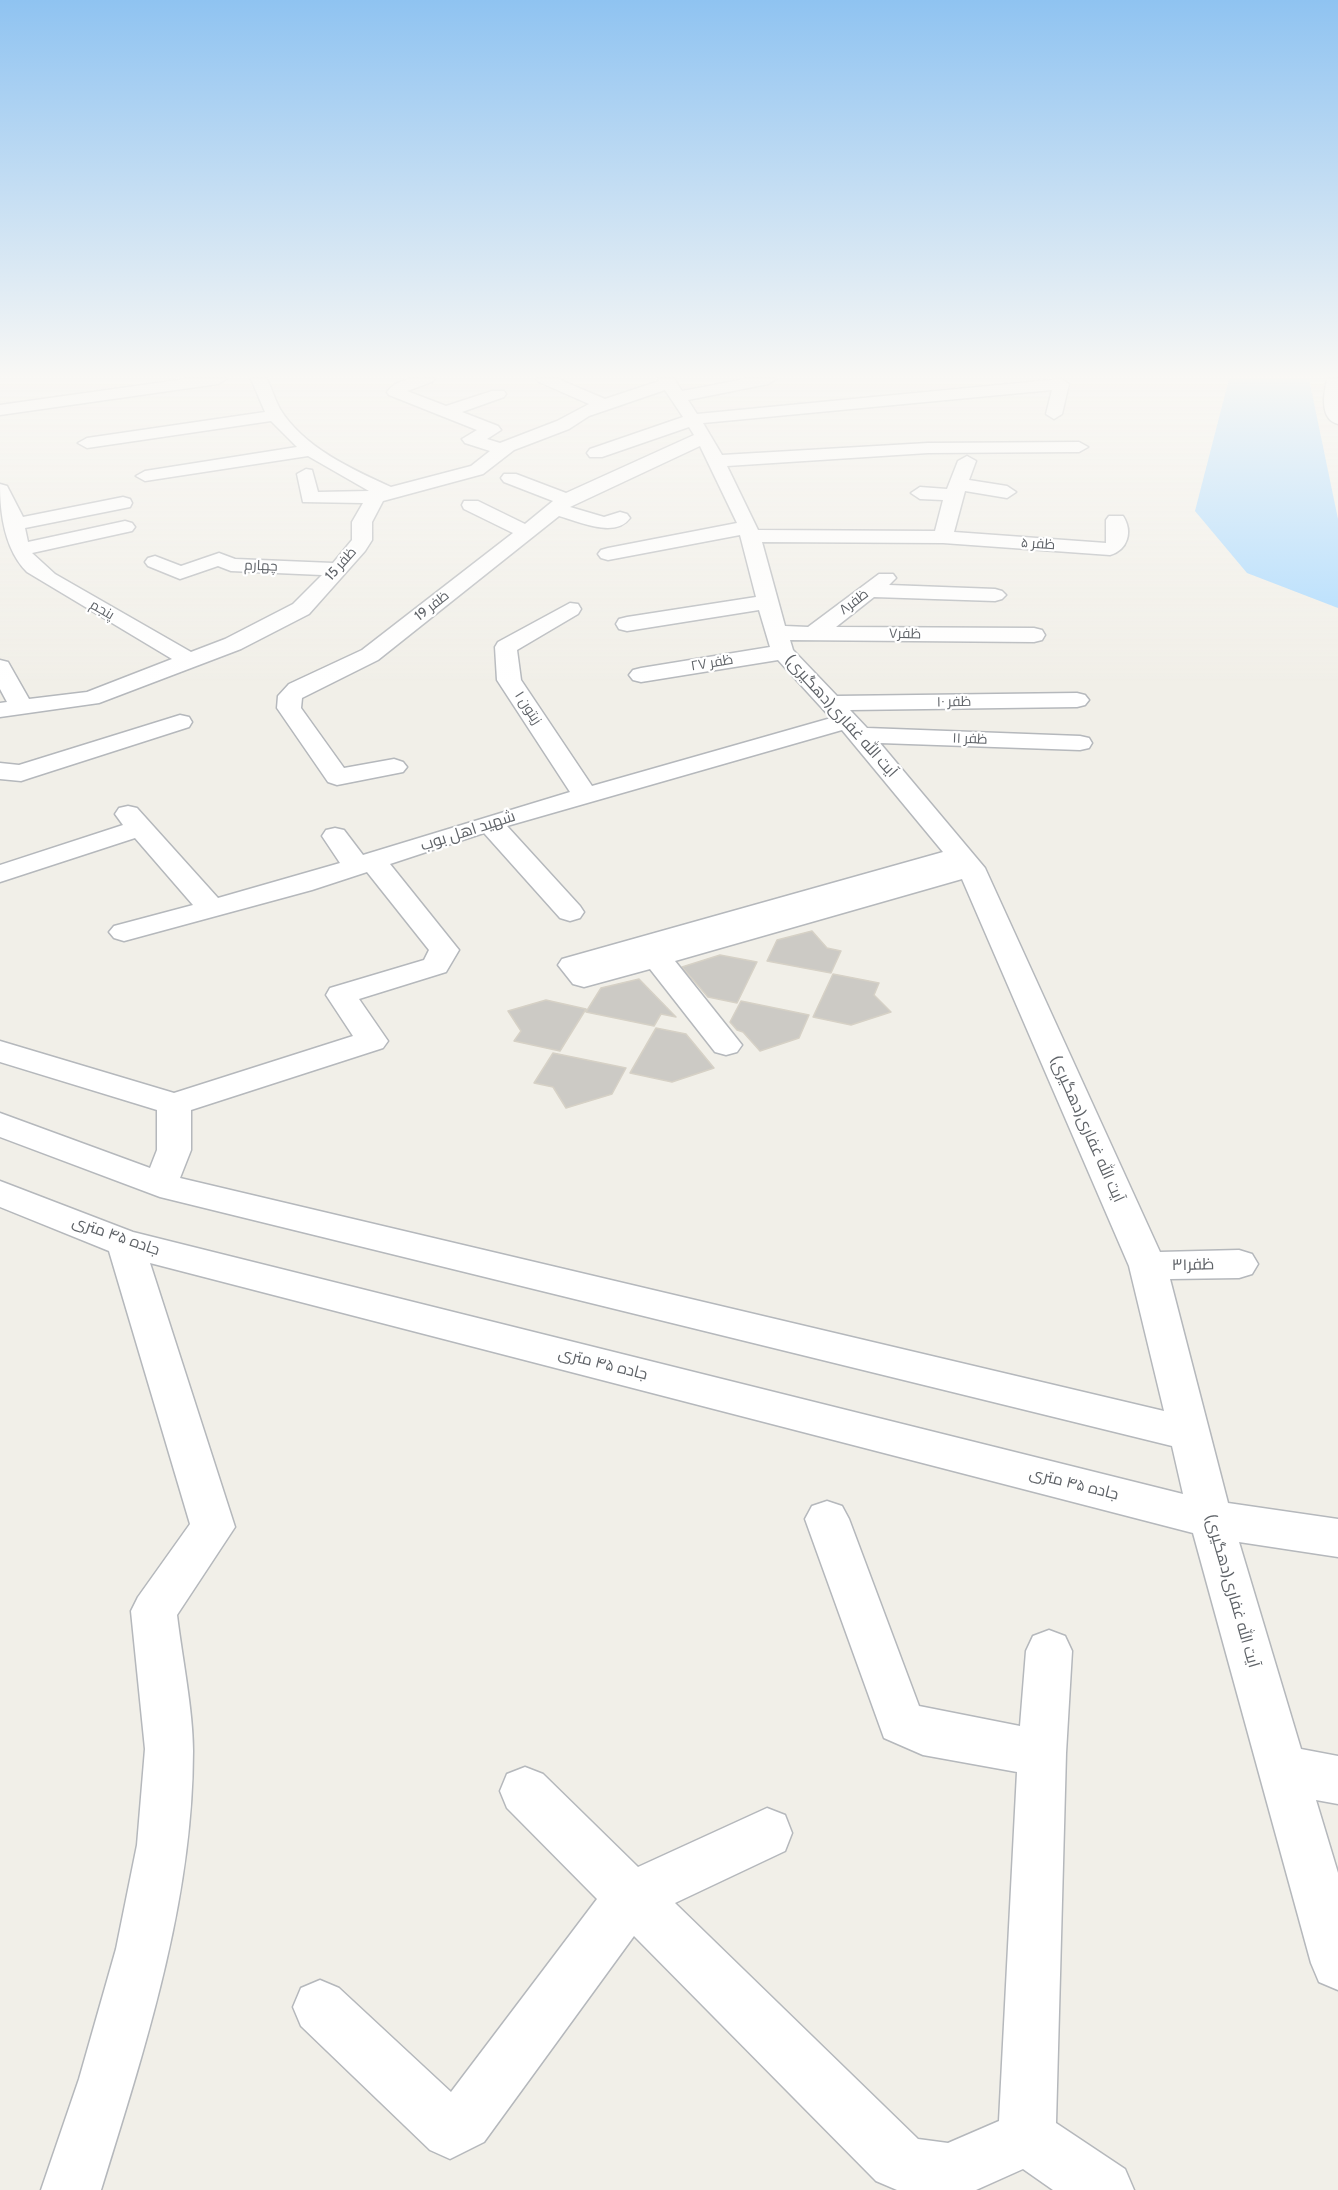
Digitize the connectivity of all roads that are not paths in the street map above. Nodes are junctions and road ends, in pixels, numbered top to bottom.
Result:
1 (307, 481) edge
2 (360, 481) edge
3 (434, 481) edge
4 (516, 481) edge
5 (594, 481) edge
6 (724, 481) edge
7 (959, 481) edge
8 (956, 489) junction
9 (0, 490) edge
10 (1007, 492) dead end
11 (920, 493) dead end
12 (381, 495) junction
13 (123, 503) dead end
14 (471, 505) dead end
15 (561, 505) junction
16 (620, 518) dead end
17 (839, 520) dead end
18 (1116, 520) dead end
19 (16, 524) junction
20 (125, 527) dead end
21 (749, 528) junction
22 (526, 532) junction
23 (943, 537) junction
24 (20, 550) junction
25 (608, 554) dead end
26 (154, 562) dead end
27 (337, 569) junction
28 (895, 571) dead end
29 (869, 591) junction
30 (995, 595) dead end
31 (570, 609) dead end
32 (627, 624) dead end
33 (776, 629) junction
34 (814, 633) junction
35 (1034, 635) dead end
36 (190, 661) junction
37 (0, 667) edge
38 (641, 675) dead end
39 (1077, 700) dead end
40 (10, 707) edge
41 (846, 720) junction
42 (180, 722) dead end
43 (1080, 743) dead end
44 (394, 767) dead end
45 (0, 771) edge
46 (585, 795) junction
47 (489, 823) junction
48 (335, 837) dead end
49 (967, 861) junction
50 (365, 864) junction
51 (0, 874) edge
52 (212, 909) junction
53 (570, 912) dead end
54 (124, 932) dead end
55 (726, 1045) dead end
56 (0, 1051) edge
57 (174, 1104) junction
58 (0, 1124) edge
59 (160, 1185) junction
60 (0, 1193) edge
61 (125, 1243) junction
62 (1239, 1264) dead end
63 (1148, 1266) junction
64 (1190, 1434) junction
65 (827, 1519) dead end
66 (1211, 1519) junction
67 (1338, 1538) edge
68 (1049, 1651) dead end
69 (1042, 1753) junction
70 (1281, 1769) junction
71 (1338, 1780) edge
72 (525, 1791) dead end
73 (767, 1833) dead end
74 (631, 1897) junction
75 (1338, 1963) edge
76 (320, 2007) dead end
77 (1027, 2138) junction
78 (71, 2190) edge
79 (1104, 2190) edge

1 - 12 street
2 - 12 street
3 - 12 street
4 - 15 street
5 - 15 street, ظفر 19
6 - 21 street, آیت الله غفاری(دهگیری)
7 - 8 street
8 - 10 street
8 - 11 street
8 - 23 street
9 - 19 street
12 - 27 street, ظفر 15
13 - 19 street
14 - 22 street
15 - 16 street
15 - 22 street, ظفر 19
17 - 21 street
18 - 23 street, ظفر ۵
19 - 24 street
20 - 24 street
21 - 23 street, ظفر ۵
21 - 25 street
21 - 33 street, آیت الله غفاری(دهگیری)
22 - 44 street, ظفر 19
24 - 36 street, پنجم
26 - 27 street, چهارم
27 - 36 street, ظفر 15
28 - 29 street, ظفر۸
29 - 30 street
29 - 34 street, ظفر۸
31 - 46 street, زیتون ۱
32 - 33 street
33 - 34 street, ظفر۷
33 - 38 street, ظفر ۲۷
33 - 41 street, آیت الله غفاری(دهگیری)
34 - 35 street, ظفر۷
36 - 40 street, ظفر 15
37 - 40 street
39 - 41 street, ظفر ۱۰
41 - 43 street, ظفر ۱۱
41 - 46 street, شهید اهل بوب
41 - 49 street, آیت الله غفاری(دهگیری)
42 - 45 street
46 - 47 street, شهید اهل بوب
47 - 50 street, شهید اهل بوب
47 - 53 street
48 - 50 street
49 - 55 street
49 - 63 street, آیت الله غفاری(دهگیری)
50 - 52 street, شهید اهل بوب
50 - 57 street
51 - 52 street
52 - 54 street, شهید اهل بوب
56 - 57 street
57 - 59 street
58 - 59 street
59 - 64 street
60 - 61 street, جاده ۴۵ متری
61 - 66 street, جاده ۴۵ متری
61 - 78 street
62 - 63 street, ظفر۳۱
63 - 64 street, آیت الله غفاری(دهگیری)
64 - 66 street, آیت الله غفاری(دهگیری)
65 - 69 street
66 - 67 street, جاده ۴۵ متری
66 - 70 street, آیت الله غفاری(دهگیری)
68 - 69 street
69 - 77 street
70 - 71 street
70 - 75 street, آیت الله غفاری(دهگیری)
72 - 74 street
73 - 74 street
74 - 76 street
74 - 77 street
77 - 79 street

